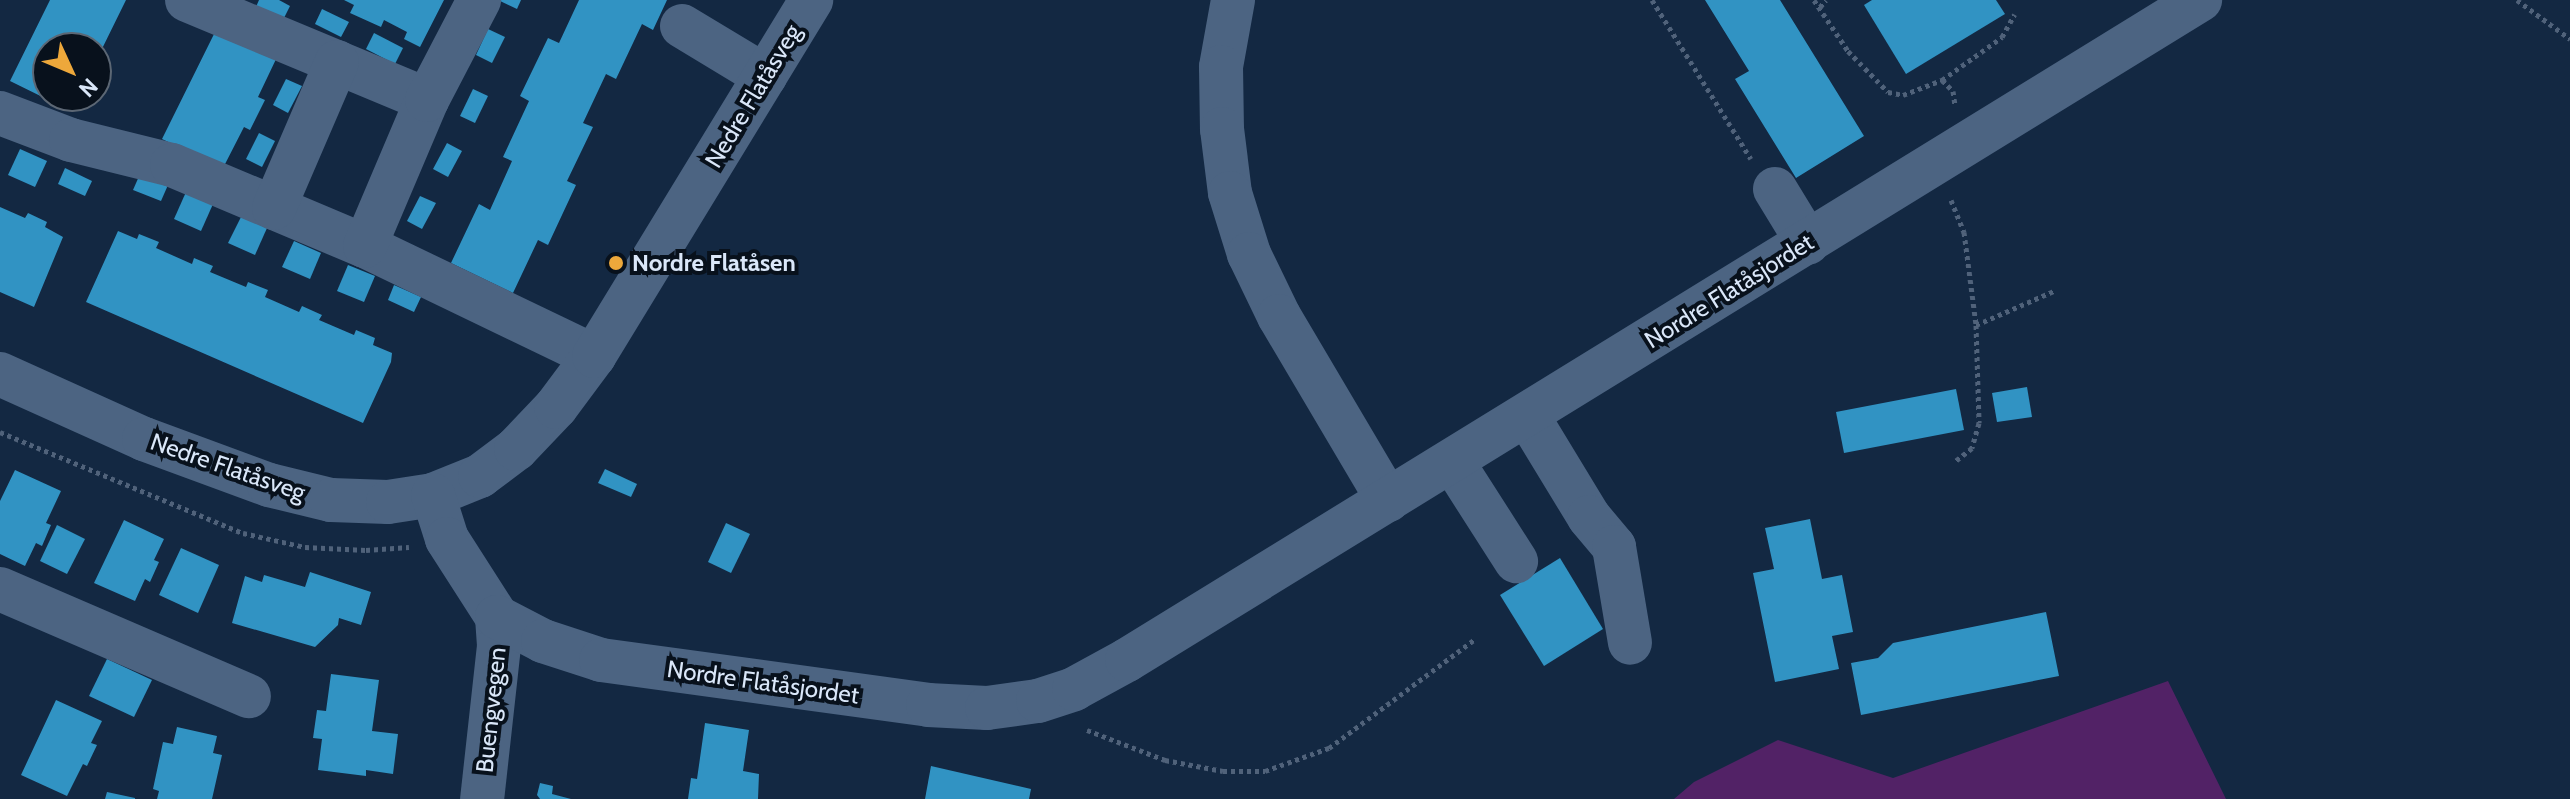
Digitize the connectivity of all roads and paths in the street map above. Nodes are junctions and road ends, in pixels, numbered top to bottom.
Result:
1 (187, 0) edge
2 (479, 0) edge
3 (811, 0) edge
4 (1233, 0) edge
5 (1652, 0) edge
6 (1814, 0) edge
7 (1826, 0) edge
8 (2200, 0) edge
9 (2517, 0) edge
10 (1820, 7) junction
11 (2015, 14) dead end
12 (682, 26) dead end
13 (2570, 39) edge
14 (337, 62) junction
15 (765, 76) junction
16 (1942, 80) junction
17 (427, 100) junction
18 (0, 113) edge
19 (1981, 136) junction
20 (1931, 167) junction
21 (1763, 175) joint
22 (274, 208) junction
23 (1808, 243) junction
24 (365, 246) junction
25 (2054, 291) dead end
26 (1976, 325) junction
27 (594, 356) junction
28 (3, 383) edge
29 (1527, 415) junction
30 (1452, 461) junction
31 (1954, 462) dead end
32 (433, 495) junction
33 (1388, 500) junction
34 (1516, 561) dead end
35 (0, 589) edge
36 (497, 617) junction
37 (1474, 640) dead end
38 (1630, 643) dead end
39 (249, 696) dead end
40 (1038, 701) junction
41 (482, 799) edge

1 - 14 street
2 - 17 street
3 - 15 street, Nedre Flatåsveg
4 - 33 street
5 - 21 path
6 - 10 path
7 - 10 path
8 - 19 street, Nordre Flatåsjordet
9 - 13 path
10 - 16 path
11 - 16 path
12 - 15 street
14 - 17 street
14 - 22 street
15 - 27 street, Nedre Flatåsveg
16 - 19 path
17 - 24 street
18 - 22 street
19 - 20 street, Nordre Flatåsjordet
20 - 23 street, Nordre Flatåsjordet
20 - 26 path
21 - 23 street
22 - 24 street
23 - 29 street, Nordre Flatåsjordet
24 - 27 street
25 - 26 path
26 - 31 path
27 - 32 street, Nedre Flatåsveg
28 - 32 street, Nedre Flatåsveg
29 - 30 street, Nordre Flatåsjordet
29 - 38 street
30 - 33 street, Nordre Flatåsjordet
30 - 34 street
32 - 36 street, Buengvegen
33 - 40 street, Nordre Flatåsjordet
35 - 39 street
36 - 40 street, Nordre Flatåsjordet
36 - 41 street, Buengvegen
37 - 40 path

